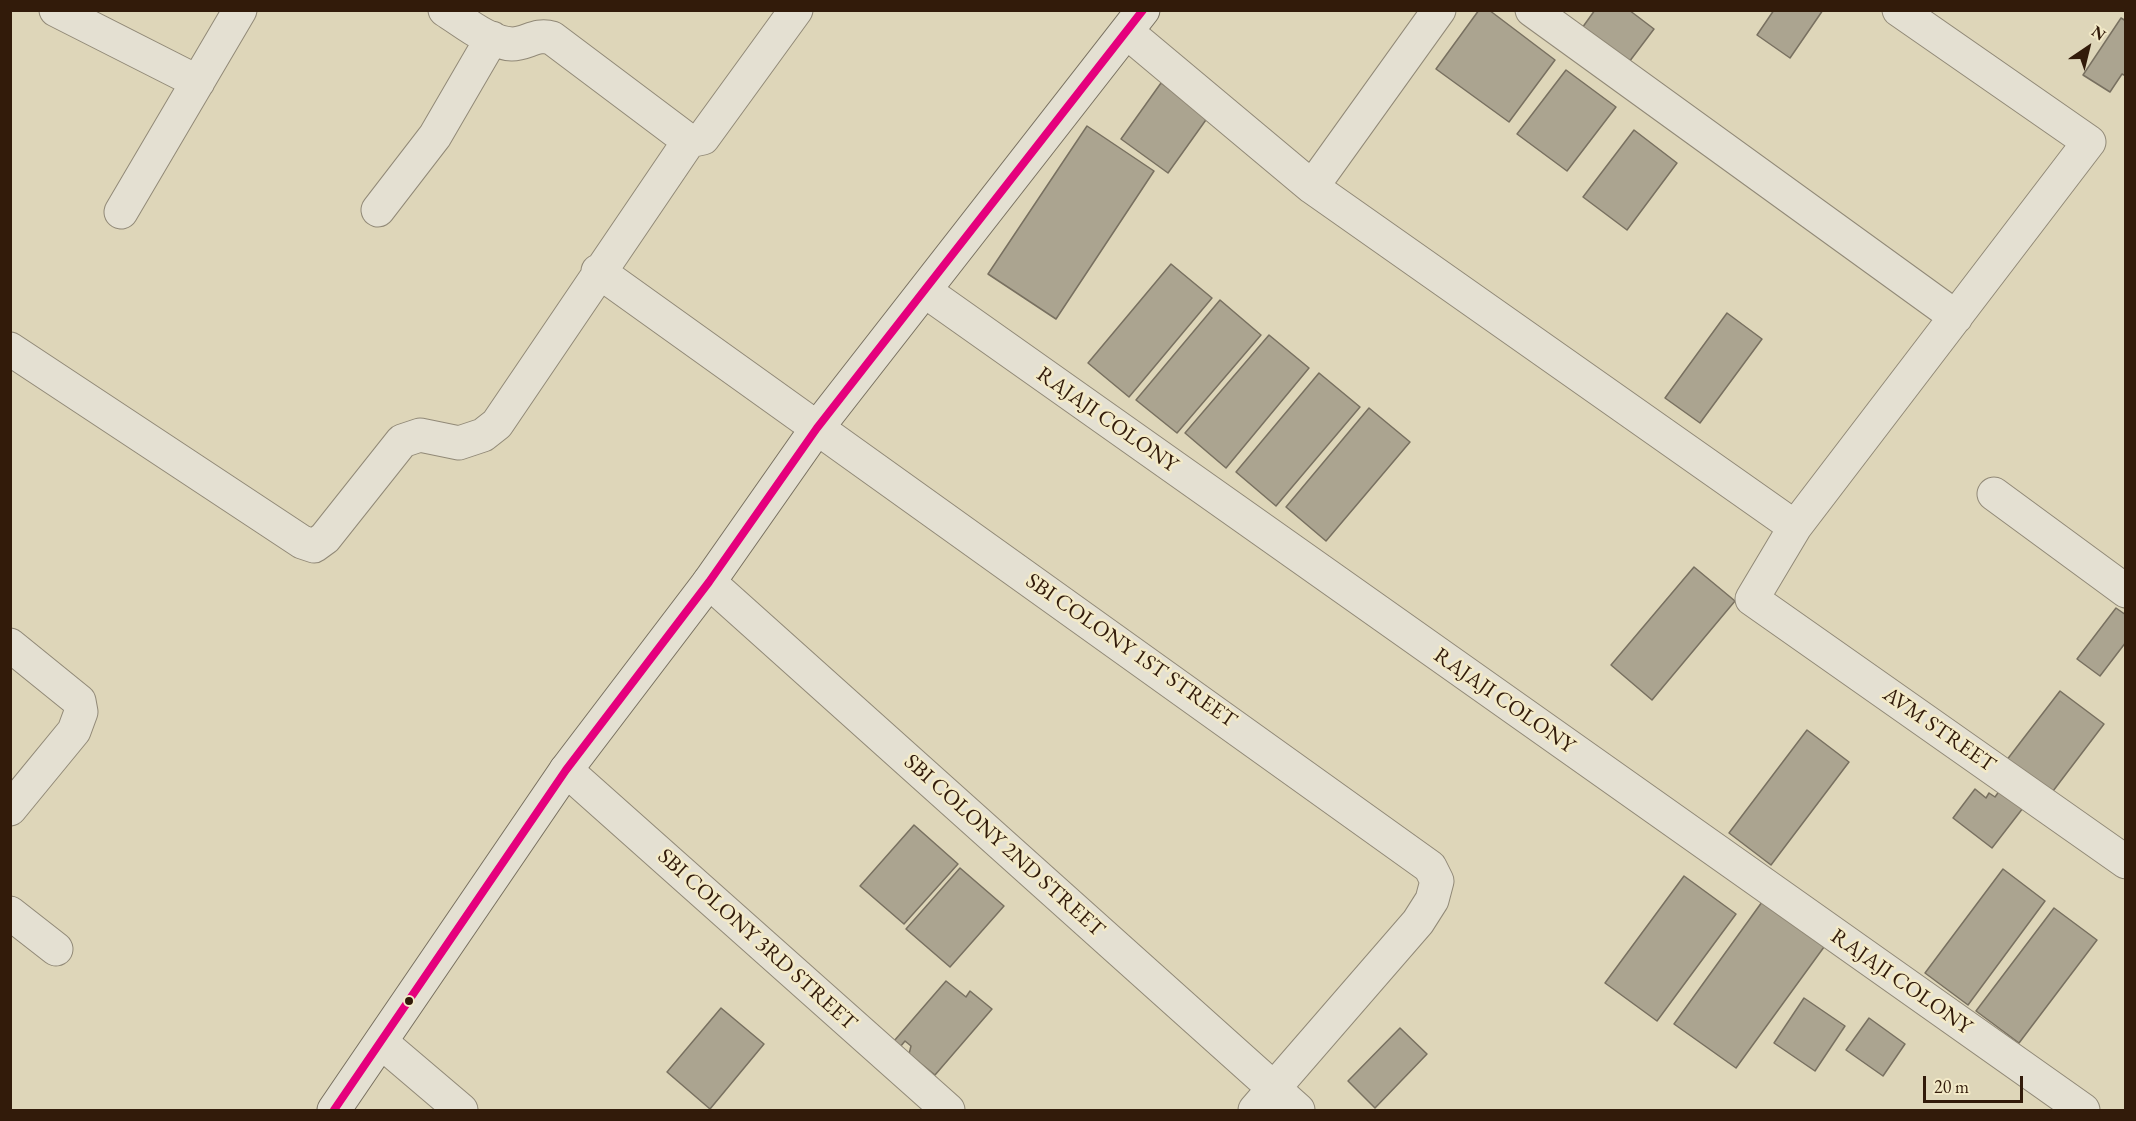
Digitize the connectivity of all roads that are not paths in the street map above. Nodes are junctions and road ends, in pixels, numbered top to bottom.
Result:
1 (56, 10) edge
2 (240, 10) edge
3 (445, 10) edge
4 (795, 10) edge
5 (1439, 10) edge
6 (1532, 10) edge
7 (1899, 10) edge
8 (1136, 22) edge
9 (492, 38) junction
10 (198, 82) junction
11 (689, 141) junction
12 (1312, 187) junction
13 (378, 210) dead end
14 (121, 212) dead end
15 (598, 272) junction
16 (925, 291) junction
17 (1956, 317) junction
18 (10, 349) edge
19 (817, 428) junction
20 (1994, 494) dead end
21 (1795, 527) junction
22 (709, 582) junction
23 (2126, 591) edge
24 (10, 645) edge
25 (566, 770) junction
26 (10, 809) edge
27 (2126, 862) edge
28 (10, 913) edge
29 (56, 949) dead end
30 (381, 1042) junction
31 (1265, 1099) edge
32 (334, 1110) edge
33 (460, 1110) edge
34 (948, 1110) edge
35 (1298, 1110) edge
36 (2083, 1110) edge

1 - 10 street
2 - 10 street
3 - 9 street
4 - 11 street
5 - 12 street
6 - 17 street
7 - 17 street
8 - 12 street
8 - 16 street
9 - 11 street
9 - 13 street
10 - 14 street
11 - 15 street
12 - 21 street
15 - 18 street
15 - 19 street, SBI COLONY 1ST STREET
16 - 19 street
16 - 36 street, RAJAJI COLONY
17 - 21 street
19 - 22 street
19 - 31 street, SBI COLONY 1ST STREET
20 - 23 street
21 - 27 street, AVM STREET
22 - 25 street
22 - 31 street, SBI COLONY 2ND STREET
24 - 26 street
25 - 30 street
25 - 34 street, SBI COLONY 3RD STREET
28 - 29 street
30 - 32 street
30 - 33 street
31 - 35 street, SBI COLONY 2ND STREET

